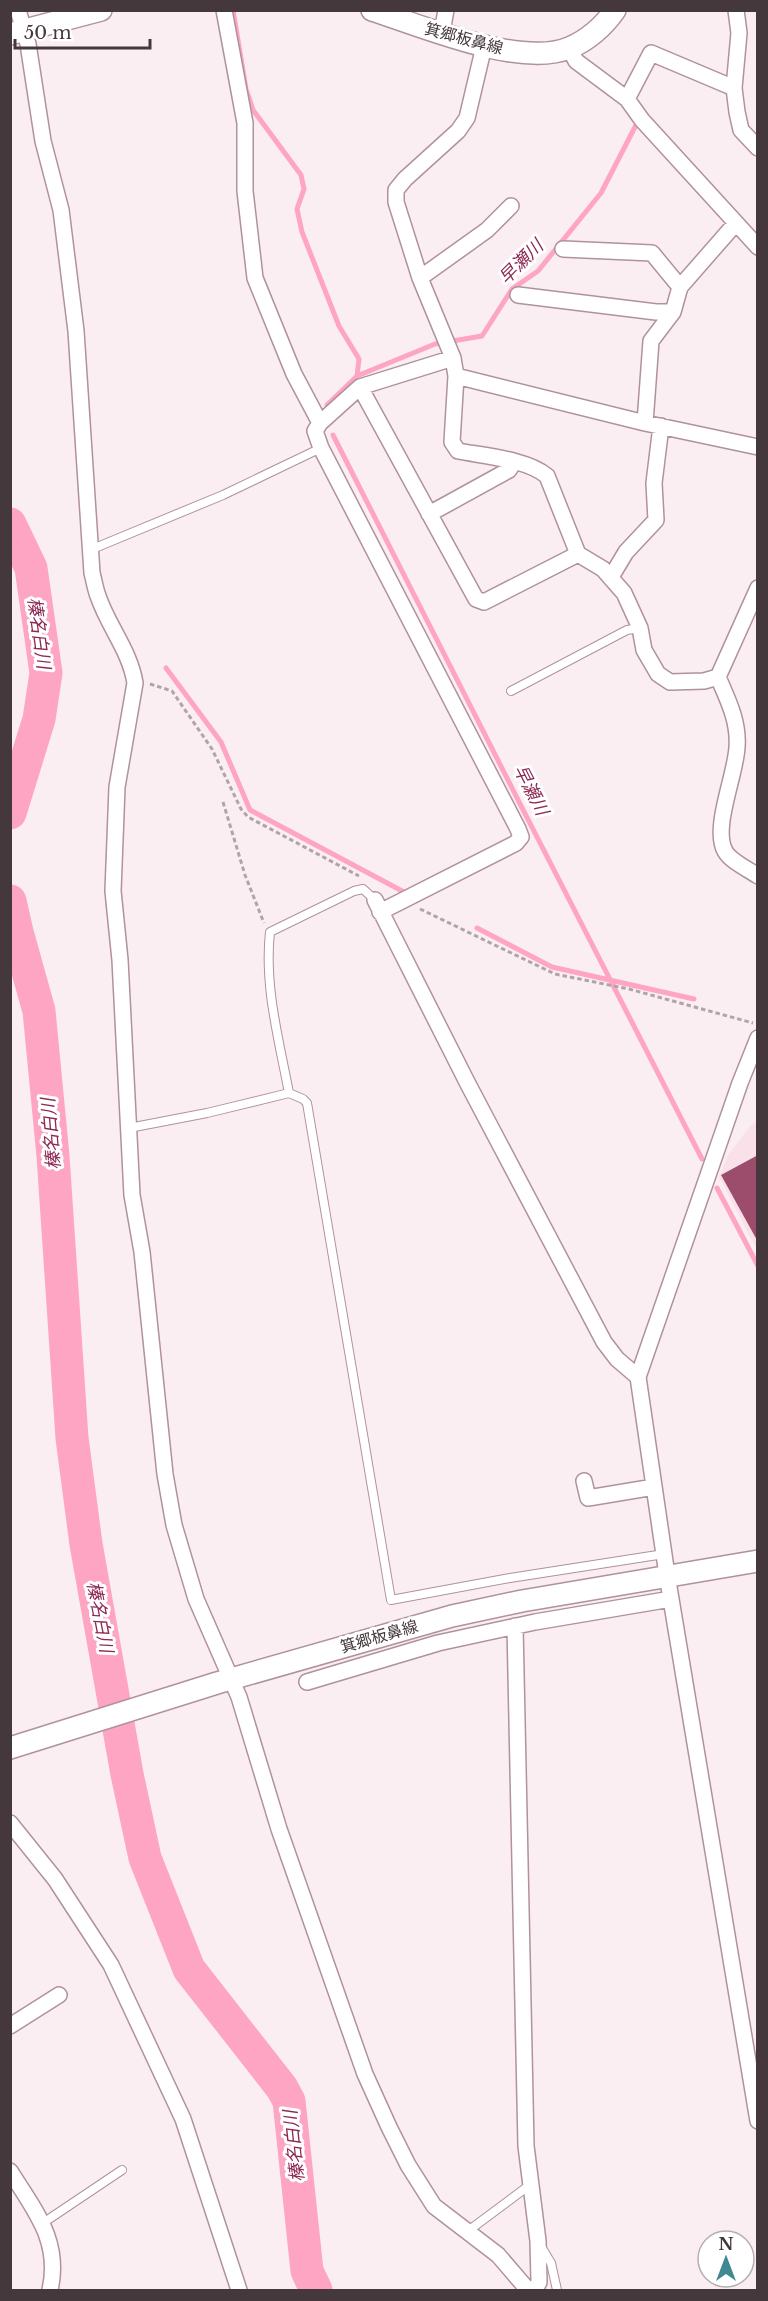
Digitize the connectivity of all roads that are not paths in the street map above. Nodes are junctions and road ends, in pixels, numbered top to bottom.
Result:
1 (101, 10) edge
2 (224, 10) edge
3 (372, 10) edge
4 (446, 10) edge
5 (615, 10) edge
6 (736, 10) edge
7 (16, 27) edge
8 (442, 32) junction
9 (484, 46) junction
10 (569, 48) junction
11 (734, 88) junction
12 (627, 99) junction
13 (758, 148) edge
14 (511, 206) dead end
15 (736, 223) junction
16 (758, 247) edge
17 (563, 249) dead end
18 (420, 278) junction
19 (680, 287) junction
20 (518, 295) dead end
21 (673, 312) junction
22 (453, 358) junction
23 (456, 376) junction
24 (360, 387) junction
25 (320, 423) junction
26 (653, 425) junction
27 (758, 447) edge
28 (321, 448) junction
29 (514, 462) junction
30 (429, 514) junction
31 (90, 550) junction
32 (578, 554) junction
33 (611, 577) junction
34 (758, 588) edge
35 (640, 628) junction
36 (718, 677) junction
37 (512, 691) dead end
38 (758, 876) edge
39 (378, 906) junction
40 (758, 1038) edge
41 (289, 1093) junction
42 (129, 1128) junction
43 (638, 1377) junction
44 (584, 1481) dead end
45 (654, 1487) junction
46 (664, 1554) junction
47 (758, 1560) edge
48 (667, 1575) junction
49 (671, 1599) junction
50 (515, 1626) junction
51 (225, 1681) junction
52 (307, 1682) dead end
53 (10, 1748) edge
54 (10, 1823) edge
55 (59, 1995) dead end
56 (10, 2026) edge
57 (758, 2121) edge
58 (122, 2170) dead end
59 (10, 2171) edge
60 (531, 2184) junction
61 (16, 2193) edge
62 (43, 2223) junction
63 (468, 2231) junction
64 (538, 2241) junction
65 (50, 2290) edge
66 (239, 2290) edge
67 (528, 2290) edge
68 (536, 2290) edge
69 (557, 2290) edge

1 - 7 main road
2 - 25 street
3 - 8 main road, 箕郷板鼻線
4 - 8 street
5 - 10 main road, 箕郷板鼻線
6 - 11 street
7 - 31 street
8 - 9 main road, 箕郷板鼻線
9 - 10 main road, 箕郷板鼻線
9 - 18 street
10 - 12 street
11 - 12 street
11 - 13 street
12 - 15 street
14 - 18 street
15 - 16 street
15 - 19 street
17 - 19 street
18 - 22 street
19 - 21 street
20 - 21 street
21 - 26 street
22 - 23 street
22 - 24 street
23 - 26 street
23 - 29 street
24 - 25 street
24 - 30 street
25 - 28 street
26 - 27 street
26 - 33 street
28 - 31 lane
28 - 39 street
29 - 30 street
29 - 32 street
30 - 32 street
31 - 42 street
32 - 33 street
33 - 35 street
34 - 36 street
35 - 36 street
35 - 37 lane
36 - 38 street
39 - 41 lane
39 - 43 street
40 - 43 street
41 - 42 lane
41 - 46 lane
42 - 51 street
43 - 45 street
44 - 45 street
45 - 46 street
46 - 48 street
47 - 48 main road, 箕郷板鼻線
48 - 49 street
48 - 51 main road, 箕郷板鼻線
49 - 50 street
49 - 57 street
50 - 52 street
50 - 60 street
51 - 53 main road, 箕郷板鼻線
51 - 63 street
54 - 66 street
55 - 56 street
58 - 62 lane
59 - 61 street
60 - 63 lane
60 - 64 street
61 - 62 street
62 - 65 street
63 - 67 street
64 - 68 street
64 - 69 lane

